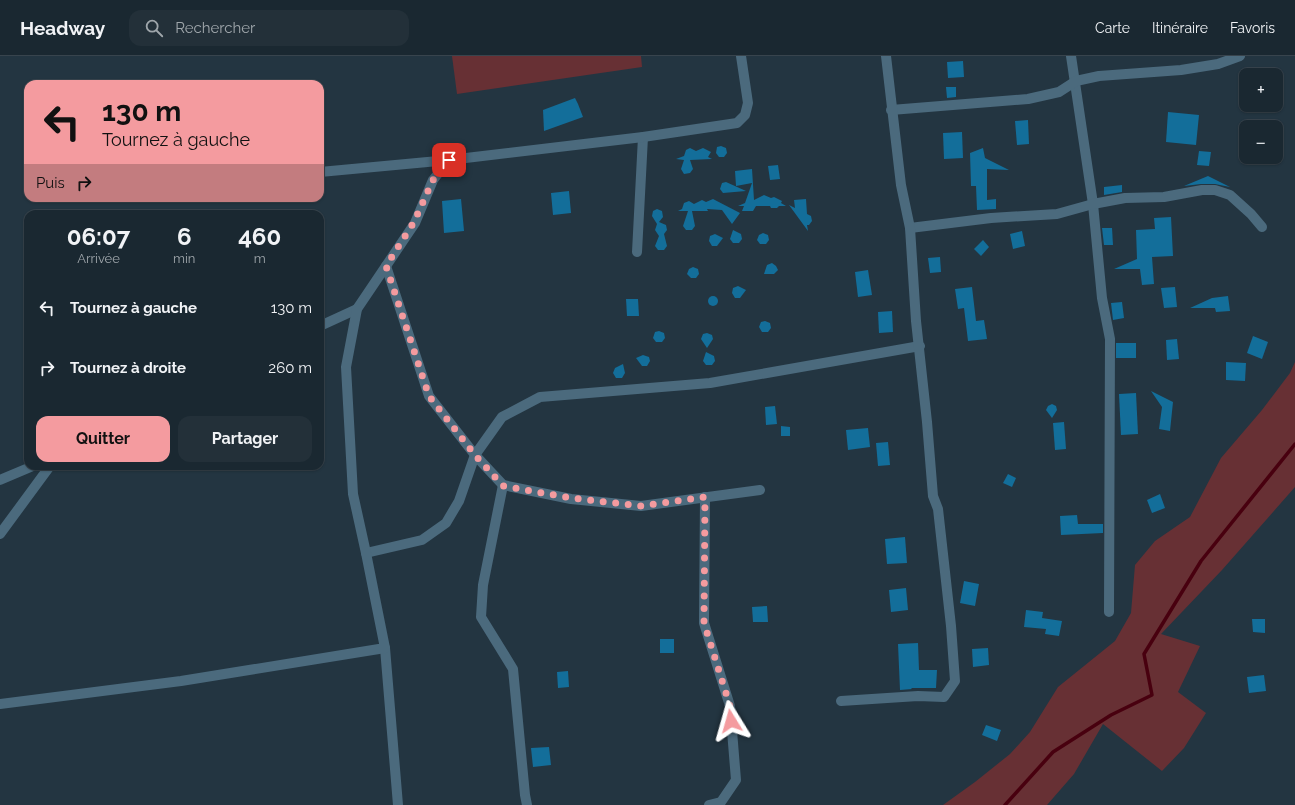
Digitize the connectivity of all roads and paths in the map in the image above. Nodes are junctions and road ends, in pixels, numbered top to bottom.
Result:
1 (741, 56) edge
2 (886, 56) edge
3 (1071, 56) edge
4 (1240, 56) edge
5 (1076, 81) junction
6 (891, 110) junction
7 (643, 137) junction
8 (449, 160) junction
9 (324, 172) edge
10 (1093, 204) junction
11 (1262, 227) dead end
12 (910, 228) junction
13 (637, 252) dead end
14 (386, 266) junction
15 (358, 309) junction
16 (324, 324) edge
17 (920, 346) junction
18 (475, 455) junction
19 (24, 470) edge
20 (47, 470) edge
21 (0, 480) edge
22 (503, 486) junction
23 (760, 490) dead end
24 (705, 497) junction
25 (0, 534) edge
26 (366, 552) junction
27 (1109, 612) dead end
28 (385, 648) junction
29 (841, 701) dead end
30 (0, 704) edge
31 (398, 805) edge
32 (527, 805) edge
33 (709, 805) edge

1 - 7 street
2 - 6 street
3 - 5 street
4 - 5 street
5 - 6 street
5 - 10 street
6 - 12 street
7 - 8 street
7 - 13 street
8 - 9 street
8 - 14 street
10 - 11 street
10 - 12 street
10 - 27 street
12 - 17 street
14 - 15 street
14 - 18 street
15 - 16 street
15 - 26 street
17 - 18 street
17 - 29 street
18 - 22 street
18 - 26 street
19 - 21 street
20 - 25 street
22 - 24 street
22 - 32 street
23 - 24 street
24 - 33 street
26 - 28 street
28 - 30 street
28 - 31 street

